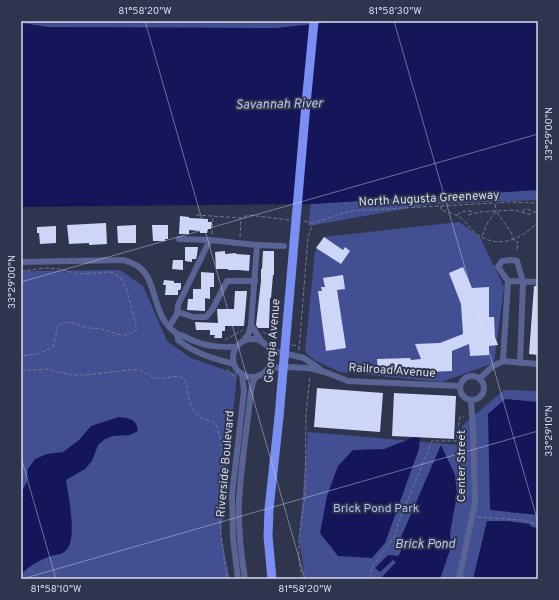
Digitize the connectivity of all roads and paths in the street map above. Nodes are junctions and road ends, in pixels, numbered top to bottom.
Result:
1 (314, 21) edge
2 (495, 203) junction
3 (538, 203) edge
4 (440, 206) junction
5 (496, 211) junction
6 (538, 212) edge
7 (474, 213) junction
8 (523, 213) junction
9 (196, 215) dead end
10 (532, 215) dead end
11 (213, 216) junction
12 (457, 216) junction
13 (468, 216) dead end
14 (241, 218) junction
15 (289, 220) dead end
16 (305, 221) dead end
17 (538, 222) edge
18 (313, 223) junction
19 (482, 237) junction
20 (211, 238) junction
21 (240, 238) dead end
22 (179, 239) dead end
23 (514, 239) junction
24 (257, 245) junction
25 (284, 246) dead end
26 (517, 250) dead end
27 (21, 262) edge
28 (21, 272) edge
29 (508, 281) junction
30 (255, 282) junction
31 (523, 282) junction
32 (538, 282) edge
33 (178, 312) junction
34 (251, 325) junction
35 (169, 327) junction
36 (176, 334) junction
37 (244, 341) junction
38 (262, 342) junction
39 (237, 347) junction
40 (270, 350) junction
41 (21, 356) edge
42 (299, 357) junction
43 (503, 362) junction
44 (234, 364) junction
45 (520, 364) junction
46 (538, 364) edge
47 (226, 367) dead end
48 (269, 368) junction
49 (21, 369) edge
50 (325, 372) junction
51 (242, 374) junction
52 (310, 376) dead end
53 (256, 377) junction
54 (480, 378) junction
55 (238, 381) dead end
56 (459, 386) junction
57 (471, 400) junction
58 (464, 417) dead end
59 (475, 517) dead end
60 (538, 524) edge
61 (227, 579) edge
62 (238, 579) edge
63 (245, 579) edge
64 (272, 579) edge
65 (302, 579) edge
66 (370, 579) edge
67 (459, 579) edge

1 - 64 main road, Georgia Avenue, bridge
2 - 3 path, North Augusta Greeneway
2 - 4 path, North Augusta Greeneway
2 - 5 path
4 - 12 path
4 - 18 path, North Augusta Greeneway
5 - 7 path
5 - 8 path
5 - 19 path
5 - 23 path
6 - 8 path
7 - 12 path
7 - 13 path
8 - 10 path
9 - 11 path
11 - 14 path
11 - 20 path
12 - 19 path
14 - 15 path
14 - 21 path
16 - 18 path
17 - 23 path
18 - 42 path
19 - 23 path
20 - 22 street
20 - 24 street
20 - 33 street
23 - 26 path
24 - 25 street
24 - 30 street
27 - 35 street
28 - 41 path
29 - 31 street
29 - 31 street
29 - 43 street
30 - 33 street
30 - 34 street
31 - 32 street
31 - 45 street
33 - 35 street
34 - 37 street
34 - 38 street
35 - 36 street
36 - 39 street
36 - 44 street
37 - 38 street
37 - 39 street
38 - 40 street
39 - 44 street
40 - 42 street, Railroad Avenue
40 - 48 street
42 - 50 street, Railroad Avenue
43 - 45 street
43 - 54 street
44 - 51 street
45 - 46 street
47 - 55 path
48 - 50 street, Railroad Avenue
48 - 53 street
49 - 61 path
50 - 56 street, Railroad Avenue
51 - 53 street
51 - 62 street, Riverside Boulevard
52 - 65 path
53 - 63 street, Riverside Boulevard
54 - 56 street
54 - 57 street
56 - 57 street
57 - 67 street, Center Street
58 - 66 path
59 - 60 path

